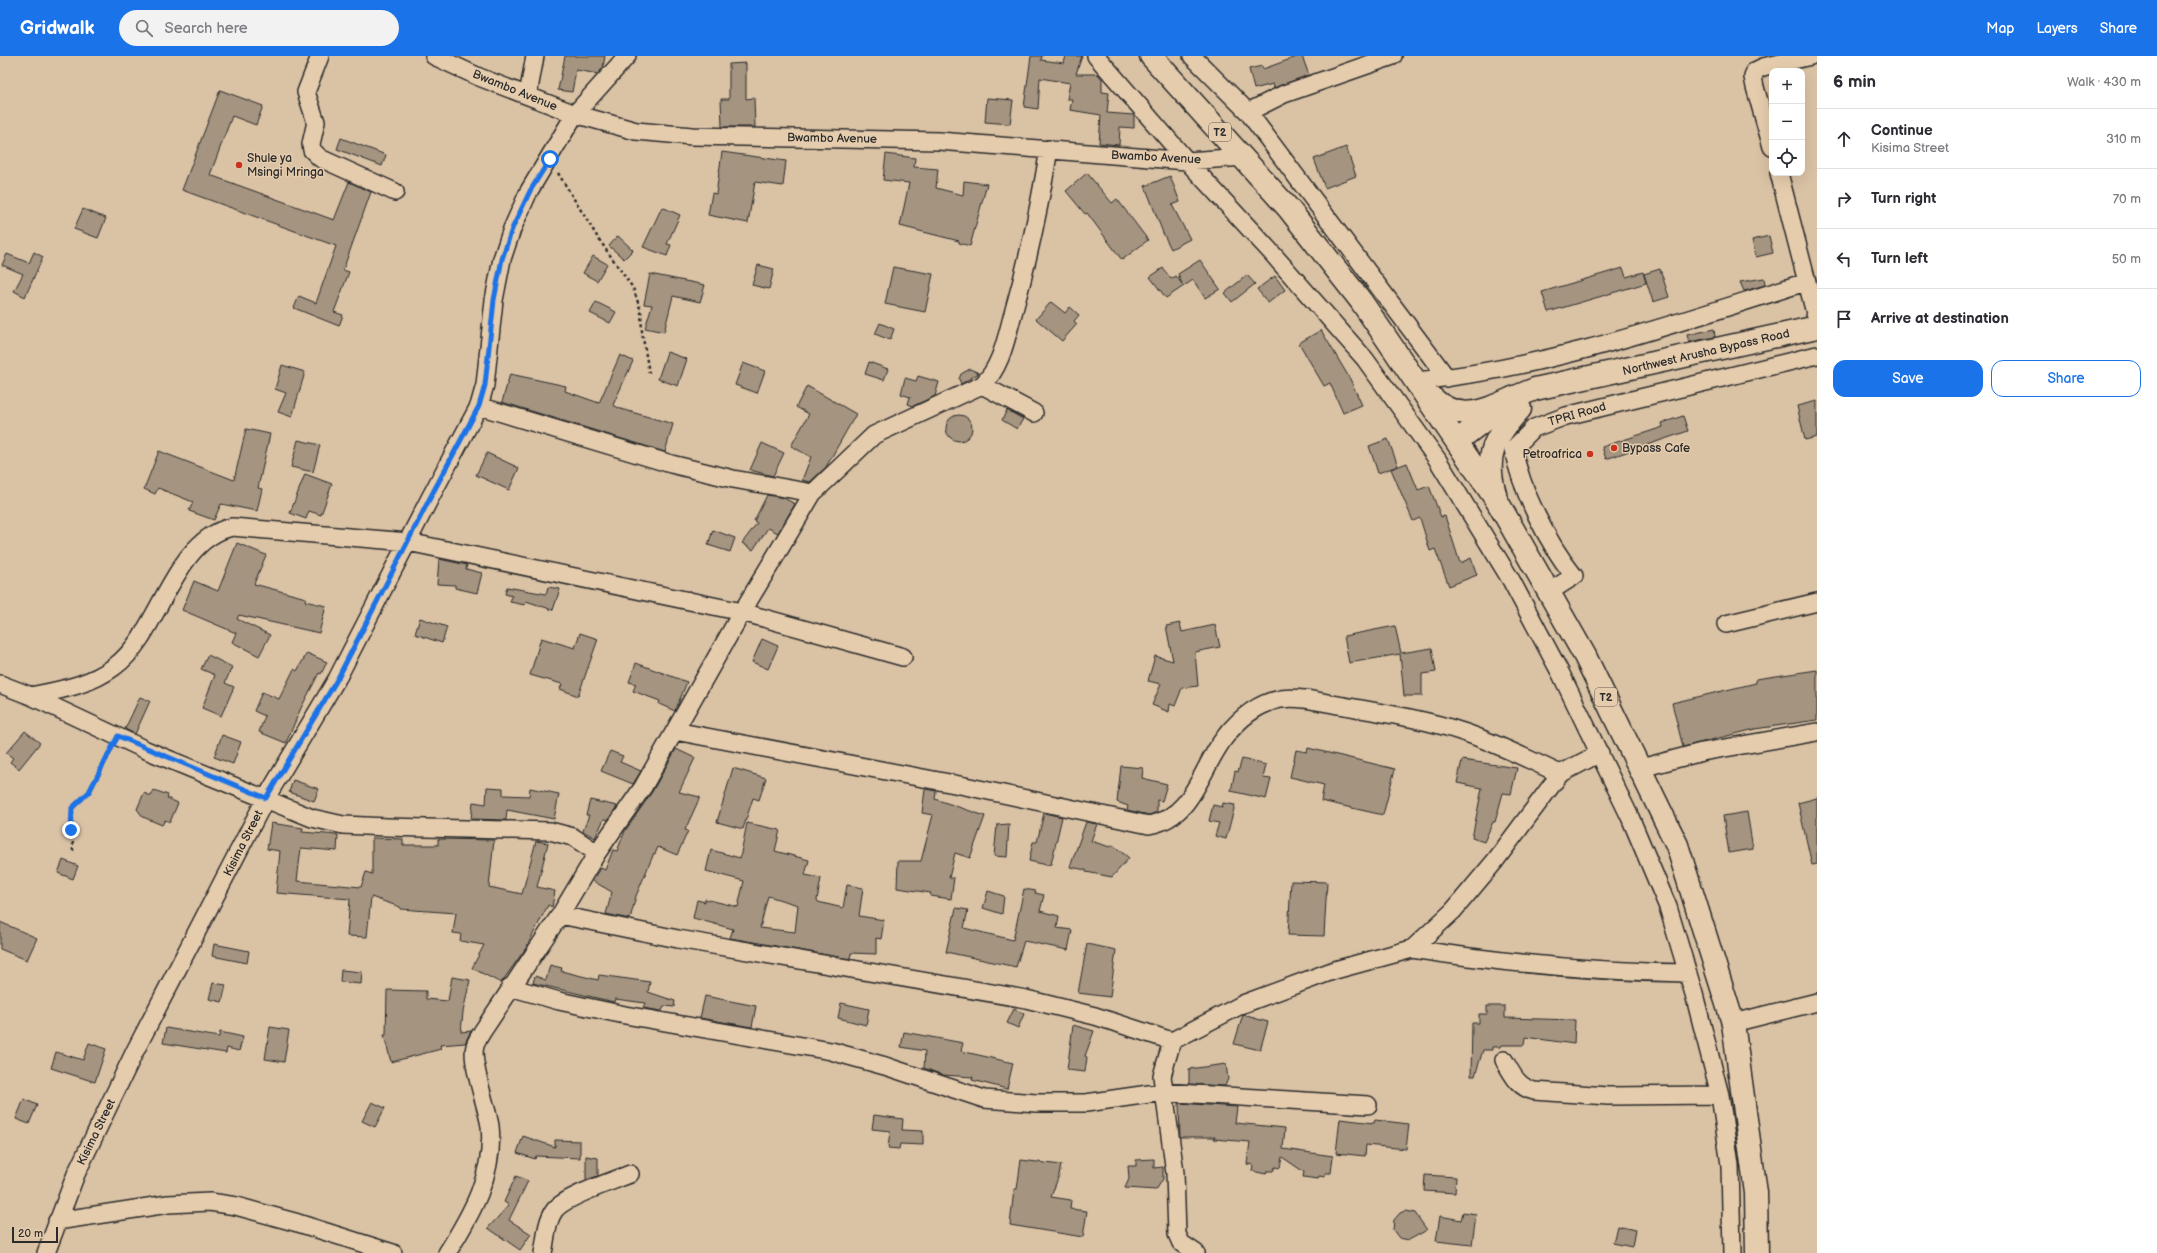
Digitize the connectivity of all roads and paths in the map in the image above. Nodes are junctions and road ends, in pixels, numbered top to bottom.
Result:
1 (320, 56) edge
2 (434, 56) edge
3 (535, 56) edge
4 (627, 56) edge
5 (1096, 56) edge
6 (1151, 56) edge
7 (1192, 56) edge
8 (1393, 56) edge
9 (1811, 56) edge
10 (528, 95) junction
11 (1248, 112) junction
12 (575, 114) junction
13 (1770, 140) edge
14 (1048, 149) junction
15 (1244, 157) junction
16 (550, 159) junction
17 (1187, 162) junction
18 (1781, 176) edge
19 (395, 192) dead end
20 (1806, 282) junction
21 (1817, 321) edge
22 (1817, 328) edge
23 (1817, 355) edge
24 (649, 373) dead end
25 (1447, 378) junction
26 (1419, 384) junction
27 (982, 385) junction
28 (1516, 403) junction
29 (479, 406) junction
30 (1034, 413) dead end
31 (1460, 447) junction
32 (812, 493) junction
33 (1497, 500) junction
34 (408, 542) junction
35 (1549, 592) junction
36 (1817, 602) edge
37 (742, 612) junction
38 (1726, 624) dead end
39 (904, 657) dead end
40 (0, 684) edge
41 (31, 696) junction
42 (675, 731) junction
43 (1817, 732) edge
44 (118, 736) junction
45 (1600, 753) junction
46 (1641, 768) junction
47 (1560, 774) junction
48 (266, 798) junction
49 (73, 851) dead end
50 (597, 853) junction
51 (560, 915) junction
52 (1412, 950) junction
53 (1688, 973) junction
54 (510, 987) junction
55 (1817, 1002) edge
56 (1733, 1023) junction
57 (1172, 1041) junction
58 (1504, 1060) dead end
59 (1163, 1092) junction
60 (1720, 1095) junction
61 (1368, 1105) dead end
62 (630, 1174) dead end
63 (57, 1221) junction
64 (46, 1253) edge
65 (393, 1253) edge
66 (447, 1253) edge
67 (543, 1253) edge
68 (1196, 1253) edge
69 (1732, 1253) edge
70 (1757, 1253) edge

1 - 19 street
2 - 10 street, Bwambo Avenue
3 - 10 street
4 - 12 street, Kisima Street
5 - 17 street
6 - 15 main road, T2
7 - 11 street
8 - 11 street
9 - 13 street
10 - 12 street, Bwambo Avenue
11 - 25 street
12 - 14 street, Bwambo Avenue
12 - 16 street, Kisima Street
14 - 17 street, Bwambo Avenue
14 - 27 street
15 - 17 street, Bwambo Avenue
15 - 26 main road, T2
16 - 24 path
16 - 29 street, Kisima Street
17 - 45 street
18 - 20 street
20 - 21 street
20 - 25 street
22 - 28 main road, Northwest Arusha Bypass Road
23 - 35 street, TPRI Road
25 - 26 street
26 - 28 main road
26 - 31 main road, T2
27 - 30 street
27 - 32 street
28 - 31 main road
28 - 33 main road
29 - 32 street
29 - 34 street, Kisima Street
31 - 33 main road, T2
32 - 37 street
33 - 35 main road, T2
34 - 37 street
34 - 41 street
34 - 48 street, Kisima Street
35 - 46 main road, T2
36 - 38 street
37 - 39 street
37 - 42 street
40 - 41 street
41 - 44 street
42 - 47 street
42 - 50 street
43 - 46 street
44 - 48 street
44 - 49 path
45 - 47 street
45 - 53 street
46 - 56 main road, T2
47 - 52 street
48 - 50 street
48 - 63 street, Kisima Street
50 - 51 street
51 - 54 street
51 - 57 street
52 - 53 street
52 - 57 street
53 - 60 street
54 - 59 street
54 - 66 street
55 - 56 street
56 - 70 main road, T2
57 - 59 street
58 - 60 street
59 - 61 street
59 - 68 street
60 - 69 street
62 - 67 street
63 - 64 street, Kisima Street
63 - 65 street

